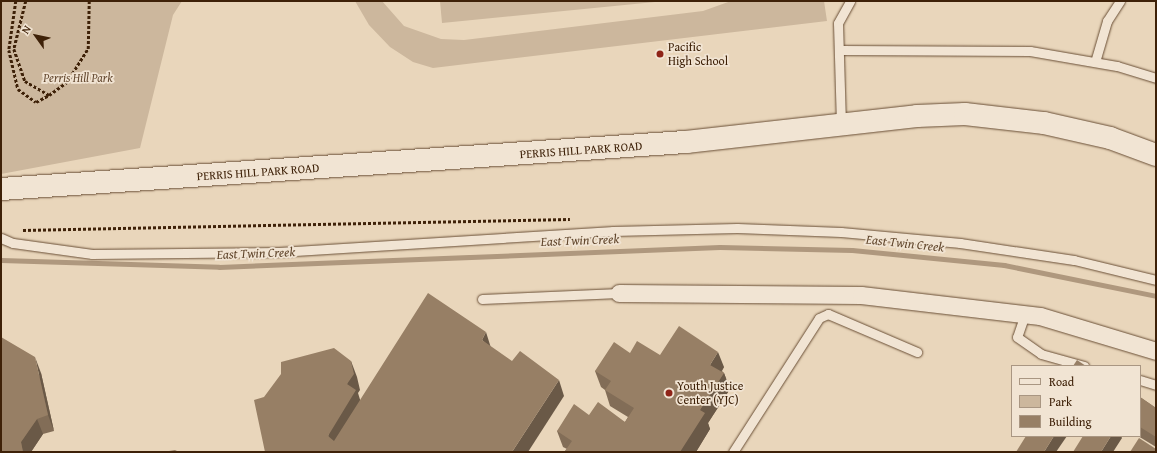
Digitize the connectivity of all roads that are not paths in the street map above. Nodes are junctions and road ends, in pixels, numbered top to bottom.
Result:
1 (850, 1) edge
2 (1120, 1) edge
3 (841, 50) junction
4 (1094, 62) junction
5 (1156, 78) edge
6 (841, 124) junction
7 (1156, 155) edge
8 (1, 189) edge
9 (1, 238) edge
10 (1156, 280) edge
11 (619, 293) joint
12 (482, 299) dead end
13 (1025, 314) junction
14 (1156, 351) edge
15 (917, 352) dead end
16 (1080, 365) edge
17 (1141, 380) edge
18 (1156, 385) edge
19 (733, 452) edge

1 - 3 lane
2 - 4 lane
3 - 4 lane
3 - 6 lane
4 - 5 lane
6 - 7 street, PERRIS HILL PARK ROAD
6 - 8 street, PERRIS HILL PARK ROAD
9 - 10 lane
11 - 12 lane
11 - 13 street
13 - 14 street
13 - 16 lane
15 - 19 lane
17 - 18 lane

